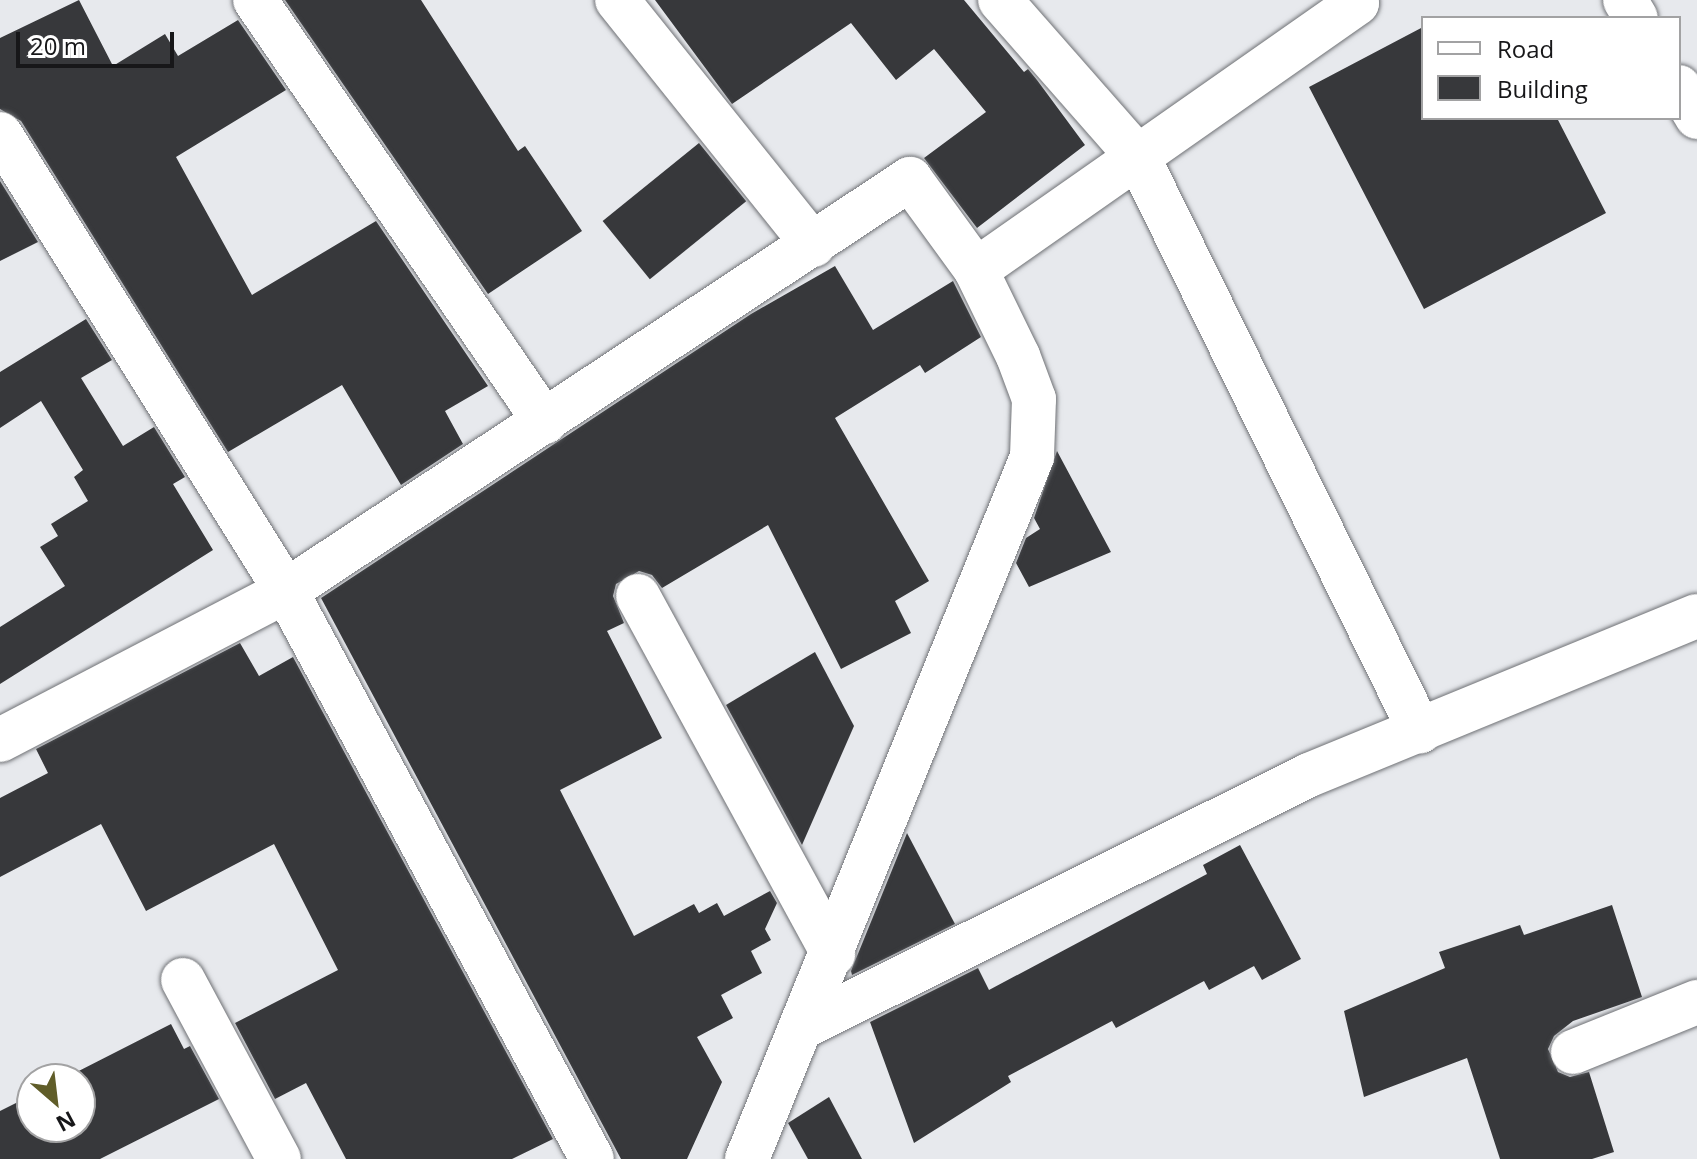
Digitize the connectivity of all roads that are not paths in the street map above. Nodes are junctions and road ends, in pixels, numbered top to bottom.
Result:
1 (255, 0) edge
2 (617, 0) edge
3 (1000, 0) edge
4 (1354, 0) edge
5 (1681, 90) edge
6 (1697, 117) edge
7 (0, 134) edge
8 (1138, 157) junction
9 (813, 245) junction
10 (976, 270) junction
11 (545, 422) junction
12 (286, 591) junction
13 (638, 596) dead end
14 (1697, 616) edge
15 (1420, 731) junction
16 (0, 740) edge
17 (833, 954) junction
18 (183, 980) dead end
19 (1697, 1002) edge
20 (803, 1027) junction
21 (1573, 1052) dead end
22 (279, 1159) edge
23 (592, 1159) edge
24 (747, 1159) edge

1 - 11 street
2 - 9 street
3 - 8 street
4 - 8 street
5 - 6 street
7 - 12 street
8 - 10 street
8 - 15 street
9 - 10 street
9 - 11 street
10 - 17 street
11 - 12 street
12 - 16 street
12 - 23 street
13 - 17 street
14 - 15 street
15 - 20 street
17 - 20 street
18 - 22 street
19 - 21 street
20 - 24 street

